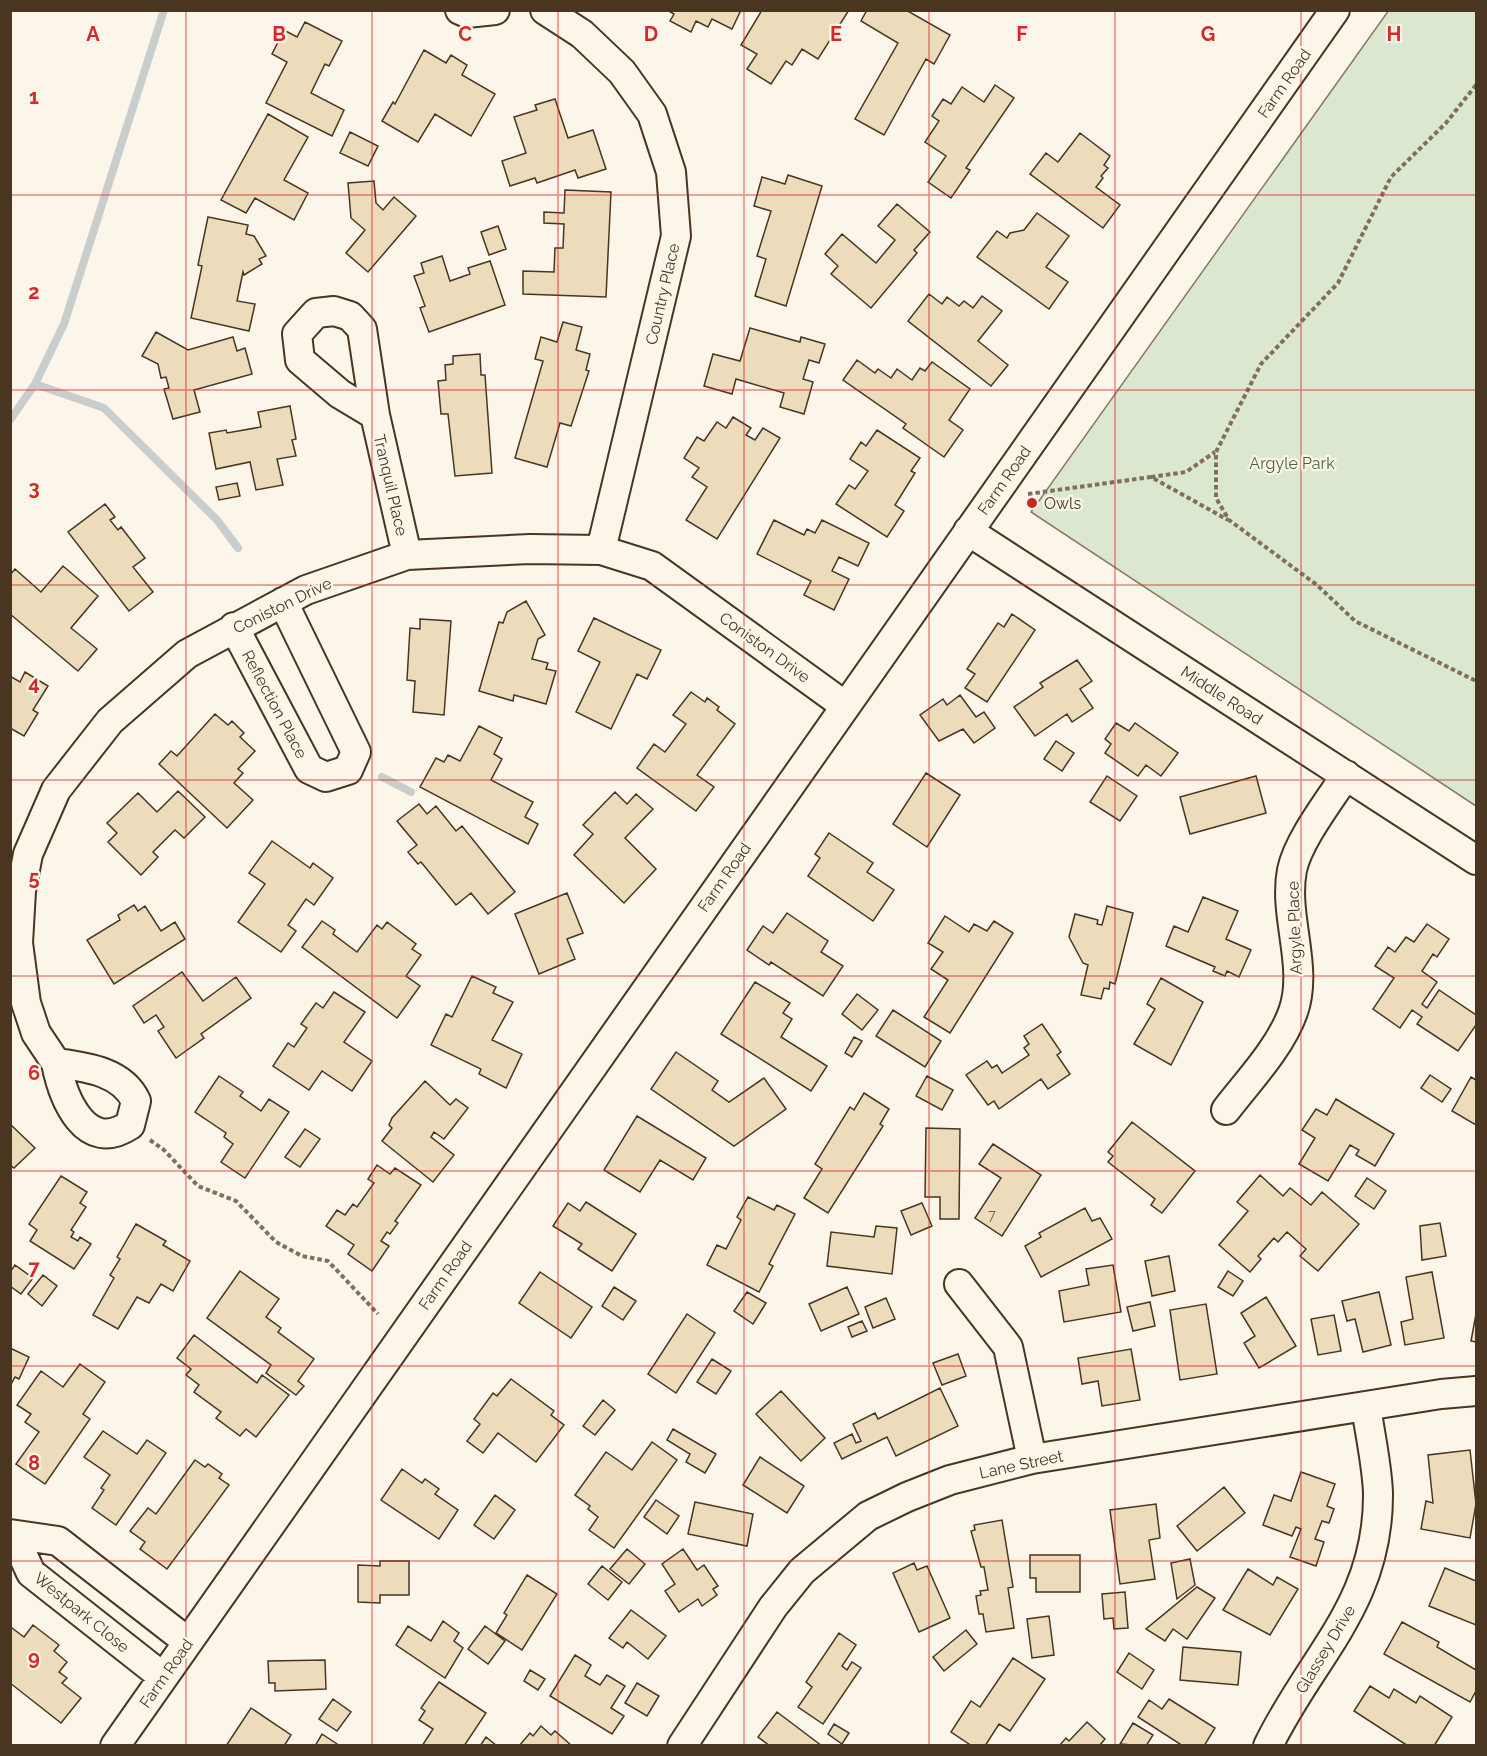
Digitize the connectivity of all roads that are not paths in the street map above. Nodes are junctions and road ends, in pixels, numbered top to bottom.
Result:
1 (460, 10) edge
2 (495, 10) edge
3 (545, 10) edge
4 (1335, 10) edge
5 (375, 415) dead end
6 (968, 531) junction
7 (601, 550) junction
8 (407, 555) junction
9 (283, 602) junction
10 (234, 627) junction
11 (844, 705) junction
12 (1346, 775) junction
13 (1476, 860) edge
14 (18, 1004) edge
15 (56, 1063) junction
16 (1226, 1110) dead end
17 (959, 1284) dead end
18 (1476, 1391) edge
19 (1366, 1406) junction
20 (1032, 1459) junction
21 (12, 1535) edge
22 (188, 1642) junction
23 (163, 1677) junction
24 (115, 1746) edge
25 (682, 1746) edge
26 (1268, 1746) edge

1 - 2 street
3 - 7 street, Country Place
4 - 6 street, Farm Road
5 - 8 street, Tranquil Place
6 - 11 street, Farm Road
6 - 12 street, Middle Road
7 - 8 street, Coniston Drive
7 - 11 street, Coniston Drive
8 - 9 street, Coniston Drive
9 - 10 street, Coniston Drive
9 - 10 street, Reflection Place
10 - 14 street, Coniston Drive
11 - 22 street, Farm Road
12 - 13 street, Middle Road
12 - 16 street, Argyle Place
14 - 15 street, Coniston Drive
15 - 15 street, Coniston Drive
17 - 20 street
18 - 19 street, Lane Street
19 - 20 street, Lane Street
19 - 26 street, Glassey Drive
20 - 25 street, Lane Street
21 - 22 street, Westpark Close
21 - 23 street, Westpark Close
22 - 23 street, Farm Road
23 - 24 street, Farm Road

